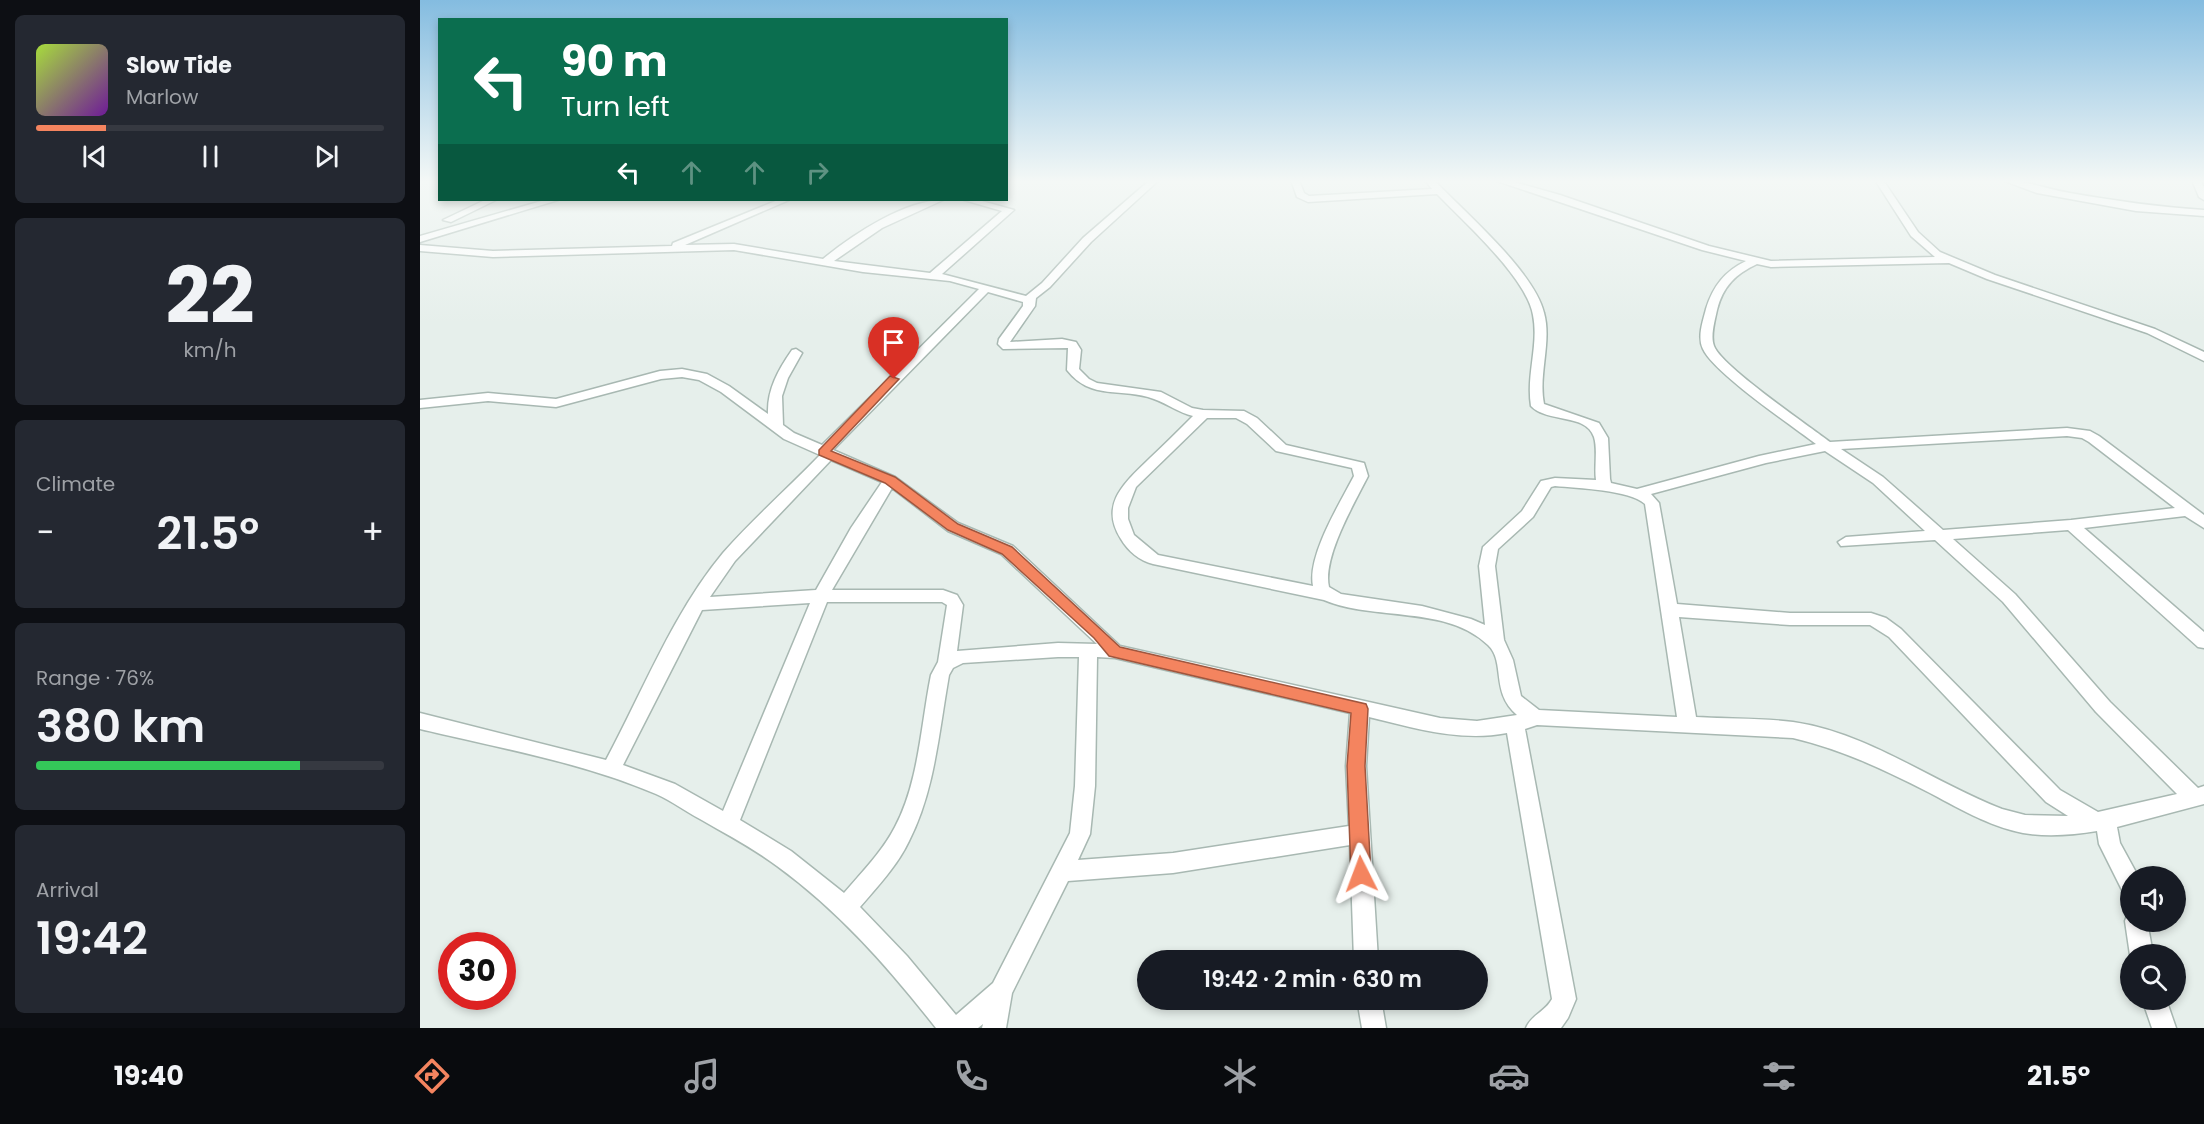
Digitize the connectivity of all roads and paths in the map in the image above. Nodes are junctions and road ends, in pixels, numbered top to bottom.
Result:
1 (435, 228) edge
2 (455, 228) edge
3 (718, 228) edge
4 (874, 228) edge
5 (988, 228) edge
6 (1101, 228) edge
7 (1473, 228) edge
8 (1645, 228) edge
9 (1910, 228) edge
10 (420, 238) edge
11 (420, 248) edge
12 (666, 250) junction
13 (1950, 260) junction
14 (1755, 261) junction
15 (825, 263) junction
16 (934, 275) junction
17 (985, 289) junction
18 (1029, 303) junction
19 (796, 353) dead end
20 (2204, 357) edge
21 (420, 404) edge
22 (1203, 414) junction
23 (777, 424) junction
24 (1827, 446) junction
25 (826, 453) junction
26 (890, 480) junction
27 (1605, 485) junction
28 (1638, 493) junction
29 (2189, 511) junction
30 (2204, 523) edge
31 (2071, 525) junction
32 (1939, 536) junction
33 (1846, 542) dead end
34 (1326, 594) junction
35 (821, 596) junction
36 (698, 604) junction
37 (1670, 610) junction
38 (1495, 640) junction
39 (2204, 642) edge
40 (1088, 650) junction
41 (1115, 651) junction
42 (947, 663) junction
43 (1360, 709) junction
44 (1537, 717) junction
45 (420, 721) edge
46 (1515, 725) junction
47 (1688, 725) junction
48 (611, 770) junction
49 (2199, 797) edge
50 (2100, 820) junction
51 (729, 822) junction
52 (1359, 834) junction
53 (2121, 866) edge
54 (1060, 871) junction
55 (846, 906) junction
56 (1365, 950) edge
57 (1001, 991) junction
58 (1371, 1010) edge
59 (2158, 1010) edge
60 (951, 1028) edge
61 (960, 1028) edge
62 (994, 1028) edge
63 (1374, 1028) edge
64 (1538, 1028) edge
65 (2164, 1028) edge

1 - 10 street
2 - 10 street
3 - 12 street
4 - 15 street
5 - 16 street
6 - 18 street
7 - 27 street
8 - 14 street
9 - 13 street
11 - 12 street
12 - 15 street
13 - 14 street
13 - 20 street
14 - 24 street
15 - 16 street
16 - 17 street
17 - 18 street
17 - 25 street
18 - 22 street
19 - 23 street
21 - 23 street
22 - 34 street
22 - 34 street
23 - 25 street
24 - 28 street
24 - 29 street
24 - 32 street
25 - 26 street
25 - 36 street
26 - 35 street
26 - 41 street
27 - 28 street
27 - 38 street
28 - 37 street
29 - 30 street
29 - 31 street
31 - 32 street
31 - 39 street
32 - 33 street
32 - 49 street
34 - 38 street
35 - 36 street
35 - 42 street
35 - 51 street
36 - 48 street
37 - 47 street
37 - 50 street
38 - 44 street
40 - 41 street
40 - 42 street
40 - 54 street
41 - 43 street
42 - 55 street
43 - 46 street
43 - 52 street
44 - 46 street
44 - 47 street
45 - 48 street
46 - 64 street
47 - 50 street
48 - 51 street
49 - 50 street
50 - 53 street
51 - 55 street
52 - 54 street
52 - 56 street
54 - 57 street
55 - 60 street
57 - 61 street
57 - 62 street
58 - 63 street
59 - 65 street

